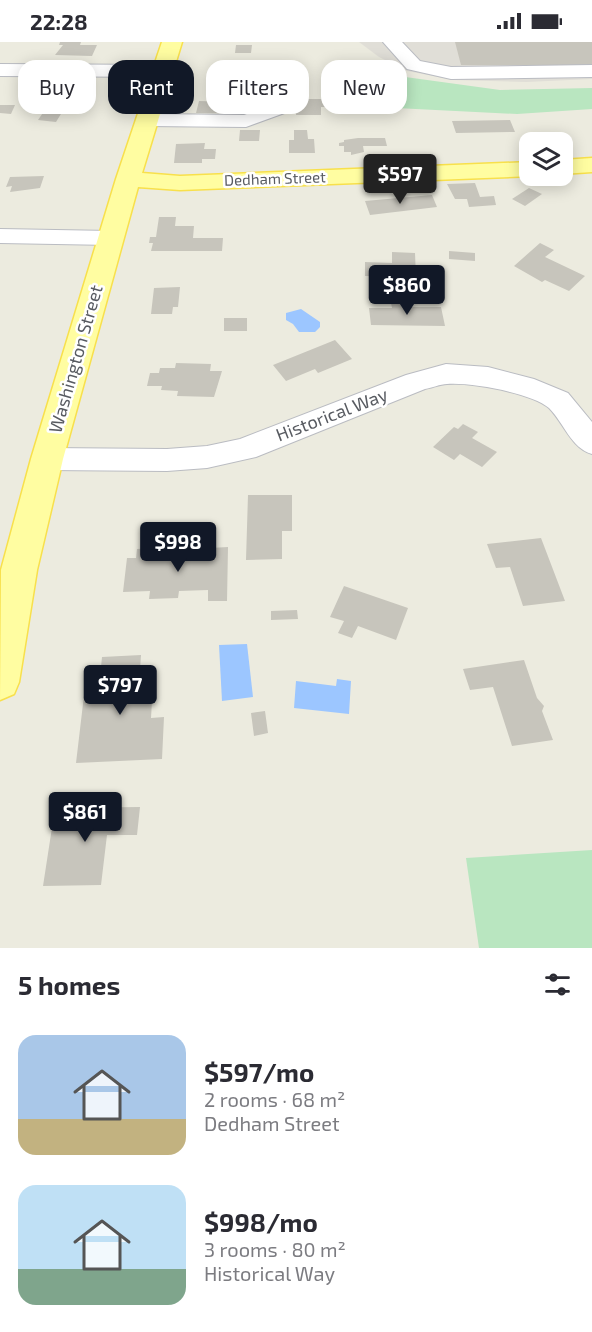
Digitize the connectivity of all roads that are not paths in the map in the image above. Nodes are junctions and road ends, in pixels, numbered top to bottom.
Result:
1 (172, 42) edge
2 (392, 42) edge
3 (166, 60) edge
4 (0, 70) edge
5 (108, 70) edge
6 (592, 71) edge
7 (149, 114) edge
8 (264, 114) edge
9 (147, 120) junction
10 (592, 165) edge
11 (573, 166) edge
12 (519, 169) edge
13 (128, 179) junction
14 (0, 236) edge
15 (111, 238) junction
16 (592, 443) edge
17 (47, 459) junction
18 (0, 682) edge

1 - 3 main road, Washington Street
2 - 6 street
4 - 5 street
7 - 9 main road, Washington Street
8 - 9 street
9 - 13 main road, Washington Street
10 - 11 main road
12 - 13 main road, Dedham Street
13 - 15 main road, Washington Street
14 - 15 street
15 - 17 main road, Washington Street
16 - 17 street, Historical Way
17 - 18 main road, Washington Street

